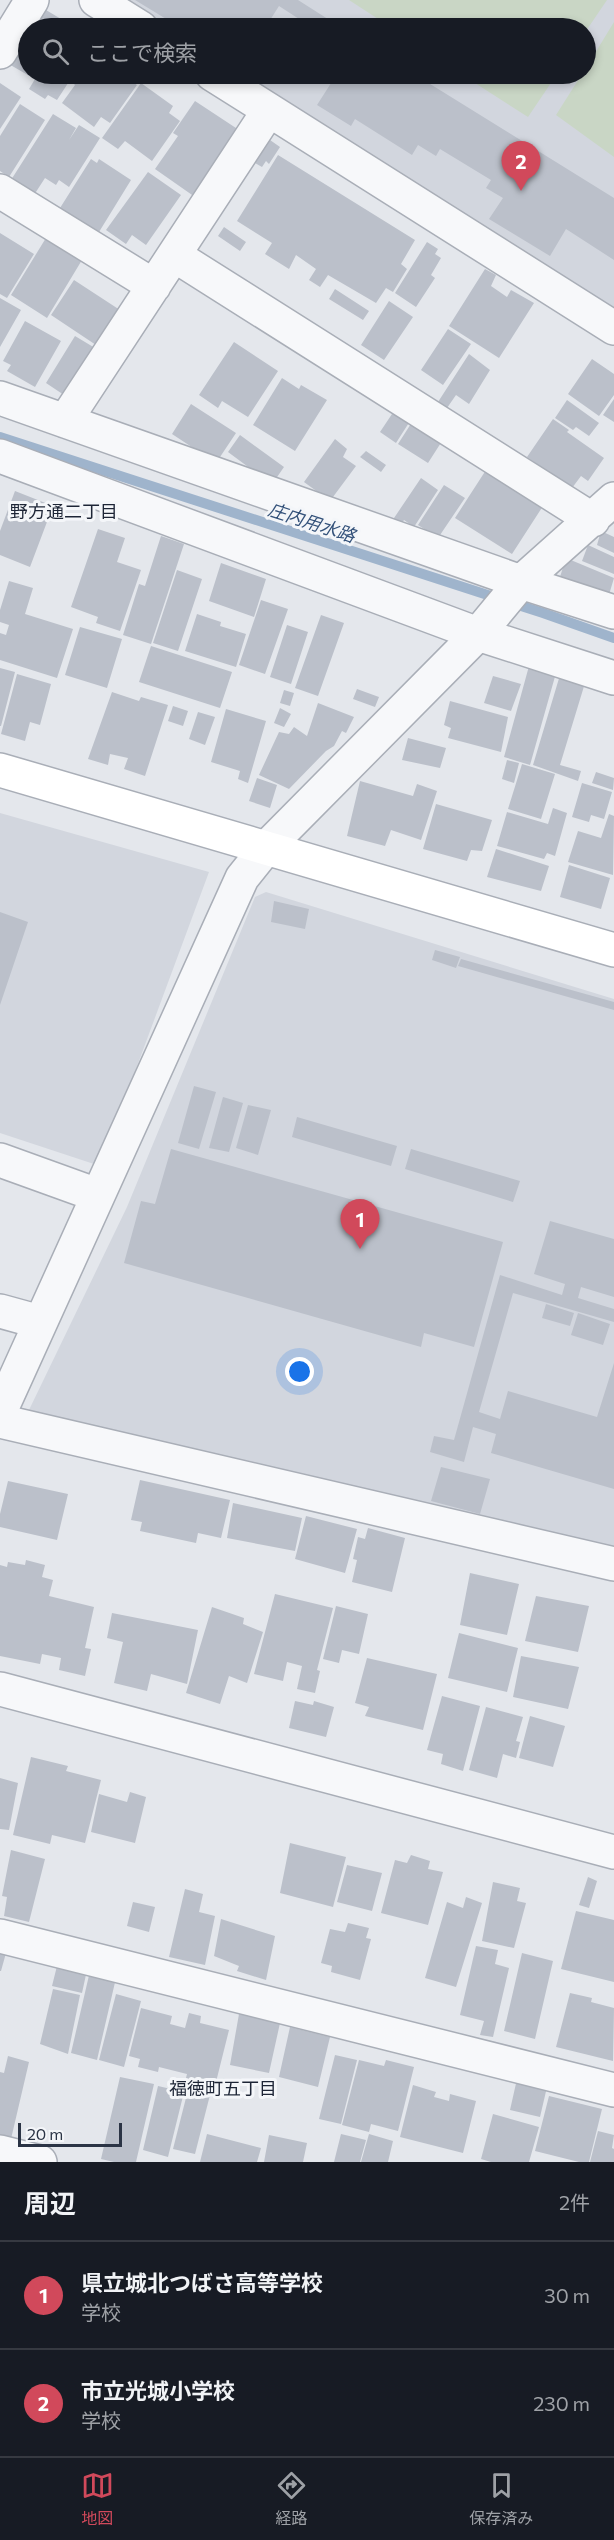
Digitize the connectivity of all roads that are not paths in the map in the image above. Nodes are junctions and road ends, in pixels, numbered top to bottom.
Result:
1 (32, 0) edge
2 (96, 0) edge
3 (21, 18) edge
4 (125, 18) edge
5 (18, 23) edge
6 (0, 52) edge
7 (228, 84) edge
8 (269, 110) junction
9 (0, 191) edge
10 (174, 255) junction
11 (154, 286) junction
12 (614, 328) edge
13 (0, 398) edge
14 (65, 421) junction
15 (0, 456) edge
16 (603, 509) edge
17 (515, 589) junction
18 (614, 612) edge
19 (482, 628) junction
20 (614, 678) edge
21 (0, 770) edge
22 (266, 848) junction
23 (614, 950) edge
24 (0, 1161) edge
25 (97, 1195) junction
26 (0, 1311) edge
27 (40, 1322) junction
28 (0, 1412) edge
29 (0, 1421) edge
30 (614, 1564) edge
31 (0, 1689) edge
32 (614, 1852) edge
33 (0, 1936) edge
34 (614, 2090) edge
35 (0, 2152) edge
36 (40, 2162) edge

1 - 3 street
2 - 4 street
5 - 6 street
7 - 8 street
8 - 10 street
8 - 12 street
9 - 11 street
10 - 11 street
10 - 16 street
11 - 14 street
13 - 14 street
14 - 17 street
15 - 19 street
16 - 17 street
17 - 18 street
17 - 19 street
19 - 20 street
19 - 22 street
21 - 22 street
22 - 23 street
22 - 25 street
24 - 25 street
25 - 27 street
26 - 27 street
27 - 28 street
29 - 30 street
31 - 32 street
33 - 34 street
35 - 36 street

